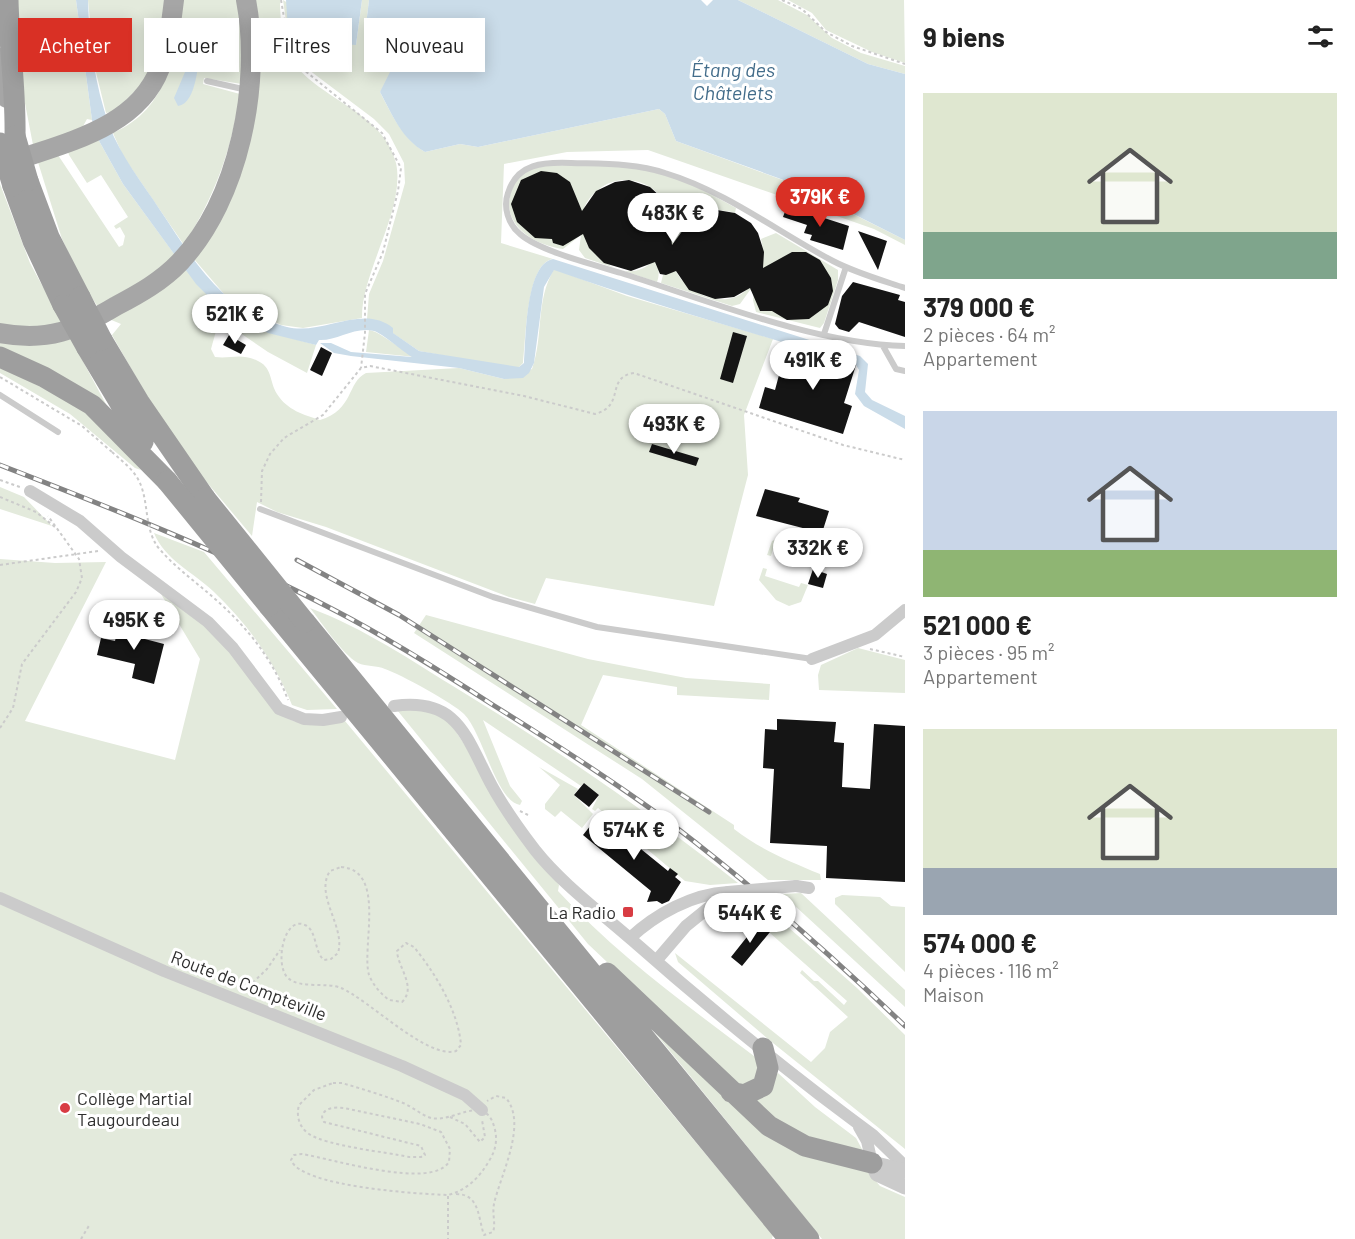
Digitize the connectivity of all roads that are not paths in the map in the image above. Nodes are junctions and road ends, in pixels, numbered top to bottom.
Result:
1 (8, 0) edge
2 (174, 0) edge
3 (246, 0) edge
4 (0, 58) edge
5 (207, 81) dead end
6 (249, 91) junction
7 (7, 140) edge
8 (0, 166) edge
9 (846, 267) junction
10 (905, 288) edge
11 (0, 333) edge
12 (824, 334) junction
13 (95, 344) junction
14 (883, 346) junction
15 (905, 346) edge
16 (0, 357) edge
17 (905, 371) edge
18 (0, 395) edge
19 (58, 432) dead end
20 (167, 481) junction
21 (30, 491) road end
22 (260, 509) road end
23 (905, 609) edge
24 (812, 659) joint
25 (394, 706) dead end
26 (341, 717) dead end
27 (459, 811) junction
28 (809, 888) dead end
29 (728, 892) junction
30 (0, 898) edge
31 (660, 915) junction
32 (680, 933) junction
33 (630, 938) junction
34 (656, 961) junction
35 (762, 1048) junction
36 (731, 1092) junction
37 (482, 1110) road end
38 (856, 1124) junction
39 (872, 1163) junction
40 (905, 1166) edge
41 (905, 1171) edge
42 (905, 1187) edge
43 (789, 1239) edge
44 (810, 1239) edge

1 - 7 highway
2 - 8 main road
3 - 6 main road
4 - 7 main road
5 - 6 lane
6 - 11 main road
7 - 13 highway, bridge
9 - 10 lane
9 - 12 lane
9 - 12 lane
12 - 14 lane
13 - 20 highway
13 - 27 highway, bridge
14 - 15 lane
14 - 17 lane
16 - 20 highway
18 - 19 lane
20 - 43 highway, bridge
21 - 26 street
22 - 24 lane
23 - 24 street
25 - 33 street
27 - 36 highway
27 - 44 highway
28 - 29 street, bridge
29 - 31 street
29 - 32 street
30 - 37 street, Route de Compteville
31 - 32 street
31 - 33 street
32 - 34 street
33 - 34 street
34 - 35 street
35 - 36 highway
35 - 38 street
36 - 39 highway
38 - 39 street
38 - 40 street
39 - 41 street
39 - 42 street

